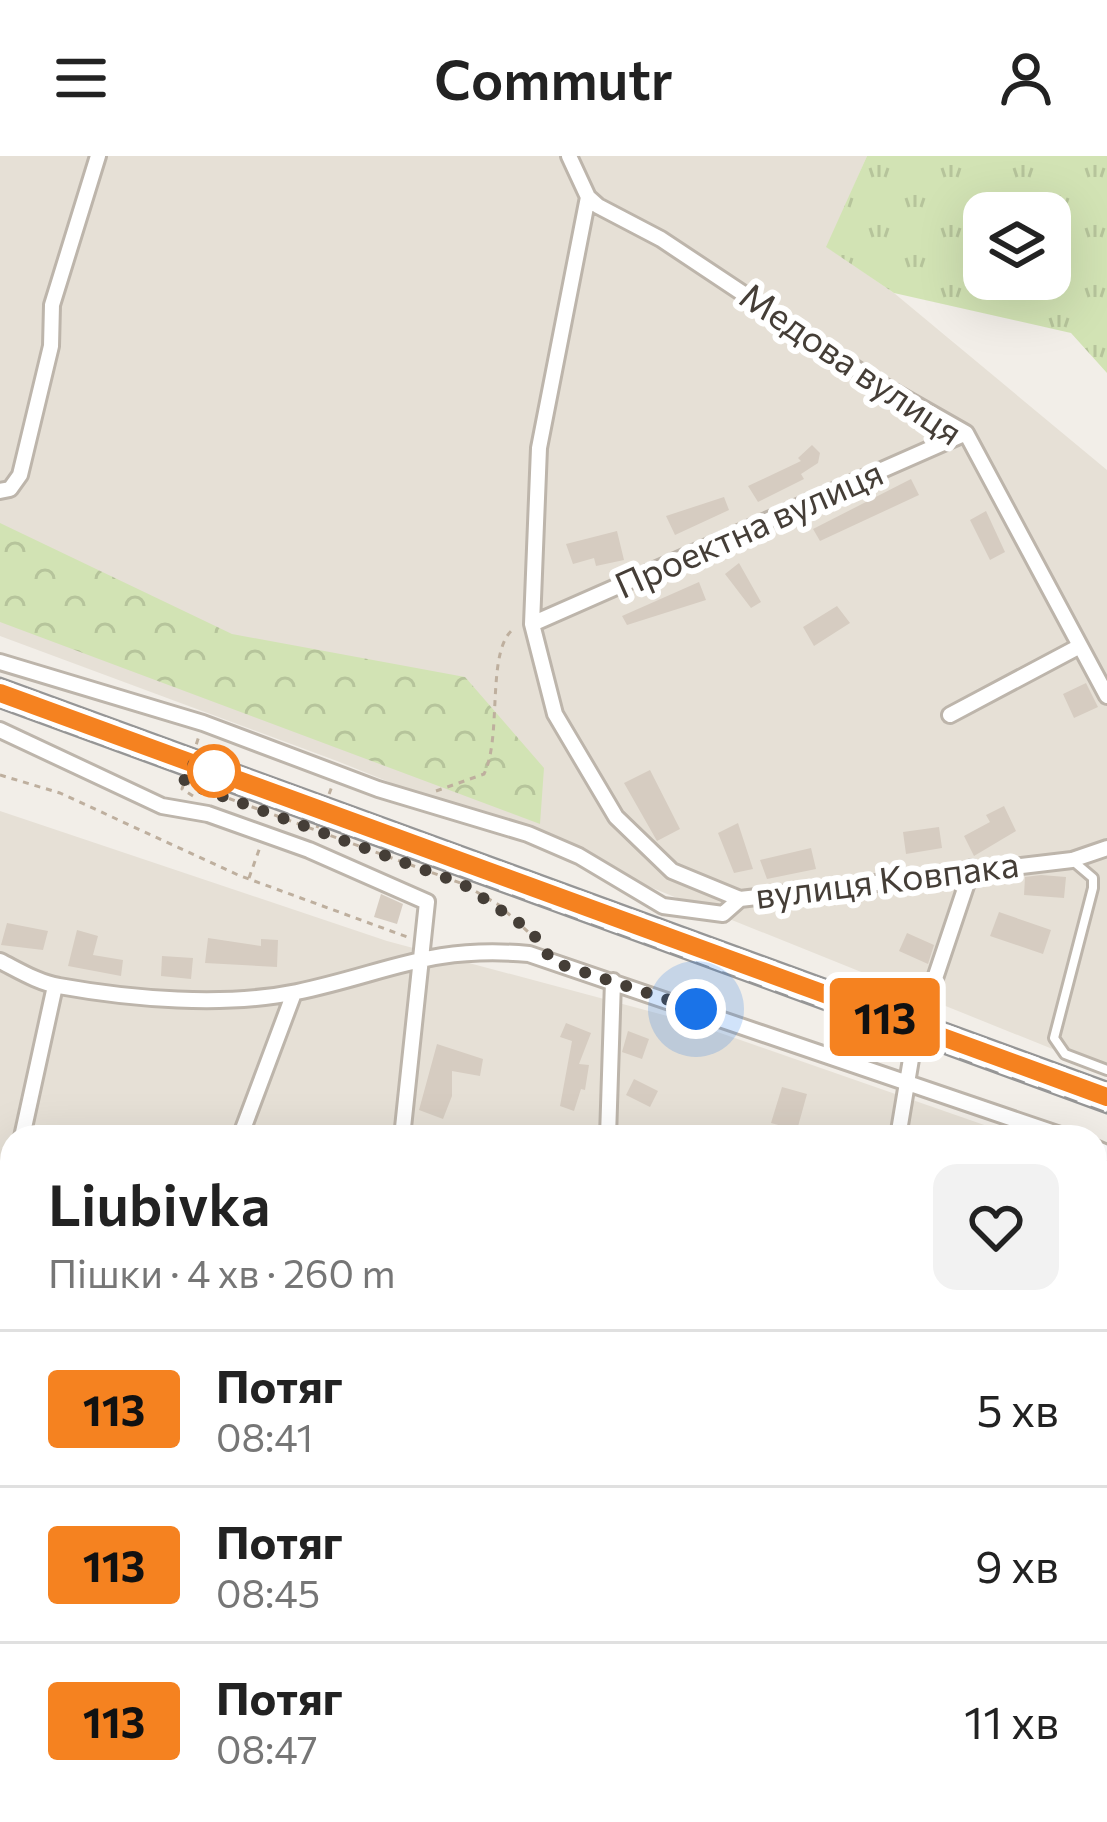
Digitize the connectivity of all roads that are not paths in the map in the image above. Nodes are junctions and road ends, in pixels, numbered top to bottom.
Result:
1 (98, 156) edge
2 (569, 156) edge
3 (587, 197) junction
4 (966, 433) junction
5 (0, 490) edge
6 (532, 624) junction
7 (1080, 646) junction
8 (0, 662) edge
9 (1107, 696) edge
10 (950, 715) dead end
11 (0, 730) edge
12 (1107, 848) edge
13 (1072, 860) junction
14 (972, 868) junction
15 (740, 898) junction
16 (426, 949) junction
17 (0, 961) edge
18 (613, 981) junction
19 (55, 986) junction
20 (294, 993) junction
21 (1107, 1070) edge
22 (904, 1079) junction
23 (25, 1125) edge
24 (244, 1125) edge
25 (404, 1125) edge
26 (608, 1125) edge
27 (899, 1125) edge
28 (1032, 1125) edge

1 - 5 street
2 - 3 street
3 - 4 street, Медова вулиця
3 - 6 street, вулиця Ковпака
4 - 6 street, Проектна вулиця
4 - 7 street, Медова вулиця
6 - 15 street, вулиця Ковпака
7 - 9 street, Медова вулиця
7 - 10 street
8 - 15 street
11 - 16 street
12 - 13 street, вулиця Ковпака
13 - 14 street, вулиця Ковпака
13 - 21 lane
14 - 15 street, вулиця Ковпака
14 - 22 street
16 - 18 street
16 - 20 street
16 - 25 street
17 - 19 street
18 - 22 street
18 - 26 street
19 - 20 street
19 - 23 street
20 - 24 street
22 - 27 street
22 - 28 street

